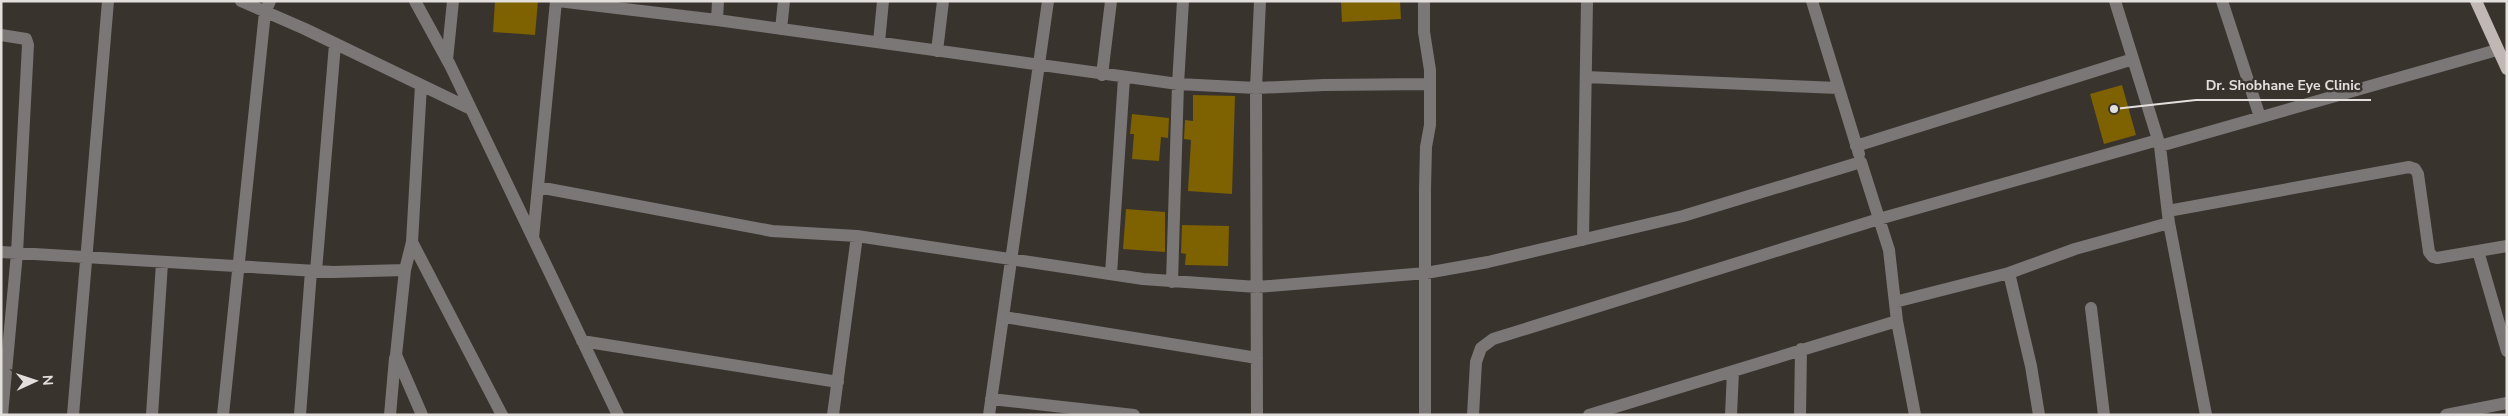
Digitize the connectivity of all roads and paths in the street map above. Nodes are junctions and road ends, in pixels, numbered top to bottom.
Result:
1 (108, 1) edge
2 (241, 1) edge
3 (415, 1) edge
4 (453, 1) edge
5 (557, 1) edge
6 (718, 1) edge
7 (784, 1) edge
8 (883, 1) edge
9 (943, 1) edge
10 (1048, 1) edge
11 (1111, 1) edge
12 (1183, 1) edge
13 (1260, 1) edge
14 (1424, 1) edge
15 (1587, 1) edge
16 (1812, 1) edge
17 (2115, 1) edge
18 (2222, 1) edge
19 (2476, 1) edge
20 (625, 5) edge
21 (267, 7) edge
22 (717, 20) junction
23 (781, 29) junction
24 (1, 35) edge
25 (878, 42) junction
26 (335, 44) junction
27 (2497, 50) junction
28 (937, 51) junction
29 (448, 60) junction
30 (2133, 60) junction
31 (1039, 66) junction
32 (2507, 69) edge
33 (1102, 75) junction
34 (1124, 78) junction
35 (1586, 78) junction
36 (420, 84) junction
37 (1178, 84) junction
38 (1429, 84) junction
39 (1256, 88) junction
40 (1838, 88) junction
41 (471, 109) junction
42 (2260, 117) junction
43 (2159, 143) junction
44 (1856, 146) junction
45 (1861, 162) junction
46 (538, 187) junction
47 (2168, 217) junction
48 (1879, 219) junction
49 (857, 236) junction
50 (533, 238) junction
51 (1583, 240) junction
52 (412, 242) junction
53 (2507, 246) edge
54 (2478, 251) junction
55 (1, 252) edge
56 (17, 253) junction
57 (87, 259) junction
58 (1012, 259) junction
59 (162, 263) junction
60 (238, 267) junction
61 (405, 270) junction
62 (314, 271) junction
63 (1426, 273) junction
64 (2009, 273) junction
65 (1111, 274) junction
66 (1172, 282) junction
67 (1257, 287) junction
68 (1895, 302) junction
69 (2091, 308) dead end
70 (1004, 317) junction
71 (1897, 321) junction
72 (582, 341) junction
73 (1801, 349) junction
74 (2507, 351) edge
75 (396, 355) junction
76 (1257, 358) junction
77 (1733, 371) junction
78 (838, 382) junction
79 (991, 399) junction
80 (2507, 403) edge
81 (2, 415) edge
82 (73, 415) edge
83 (152, 415) edge
84 (223, 415) edge
85 (300, 415) edge
86 (390, 415) edge
87 (422, 415) edge
88 (502, 415) edge
89 (618, 415) edge
90 (833, 415) edge
91 (989, 415) edge
92 (1133, 415) edge
93 (1258, 415) edge
94 (1425, 415) edge
95 (1473, 415) edge
96 (1589, 415) edge
97 (1731, 415) edge
98 (1800, 415) edge
99 (1915, 415) edge
100 (2040, 415) edge
101 (2104, 415) edge
102 (2206, 415) edge
103 (2446, 415) edge

1 - 57 street
2 - 21 street
3 - 29 street
4 - 29 street
5 - 20 street
5 - 46 street
6 - 22 street
7 - 23 street
8 - 25 street
9 - 28 street
10 - 31 street
11 - 33 street
12 - 37 street
13 - 39 street
14 - 38 street
15 - 35 street
16 - 40 street
17 - 30 street
18 - 42 street
19 - 27 main road
20 - 22 street
21 - 26 street
21 - 60 street
22 - 23 street
23 - 25 street
24 - 56 street
25 - 28 street
26 - 36 street
26 - 62 street
27 - 32 main road
27 - 42 street
28 - 31 street
29 - 41 street
30 - 43 street
30 - 44 street
31 - 33 street
31 - 58 street
33 - 34 street
34 - 37 street
34 - 65 street
35 - 40 street
35 - 51 street
36 - 41 street
36 - 52 street
37 - 39 street
37 - 66 street
38 - 39 street
38 - 63 street
39 - 67 street
40 - 44 street
41 - 50 street
42 - 43 street
43 - 47 street
43 - 48 street
44 - 45 street
45 - 48 street
45 - 51 street
46 - 49 street
46 - 50 street
47 - 54 street
47 - 64 street
47 - 102 street
48 - 68 street
48 - 95 street
49 - 58 street
49 - 78 street
50 - 72 street
51 - 63 street
52 - 61 street
52 - 88 street
53 - 54 street
54 - 74 street
55 - 56 street
56 - 57 street
56 - 81 street
57 - 59 street
57 - 82 street
58 - 65 street
58 - 70 street
59 - 60 street
59 - 83 street
60 - 62 street
60 - 84 street
61 - 62 street
61 - 75 street
62 - 85 street
63 - 67 street
63 - 94 street
64 - 68 street
64 - 100 street
65 - 66 street
66 - 67 street
67 - 76 street
68 - 71 street
69 - 101 street
70 - 76 street
70 - 79 street
71 - 73 street
71 - 99 street
72 - 78 street
72 - 89 street
73 - 77 street
73 - 98 street
75 - 86 street
75 - 87 street
76 - 93 street
77 - 96 street
77 - 97 street
78 - 90 street
79 - 91 street
79 - 92 street
80 - 103 street

